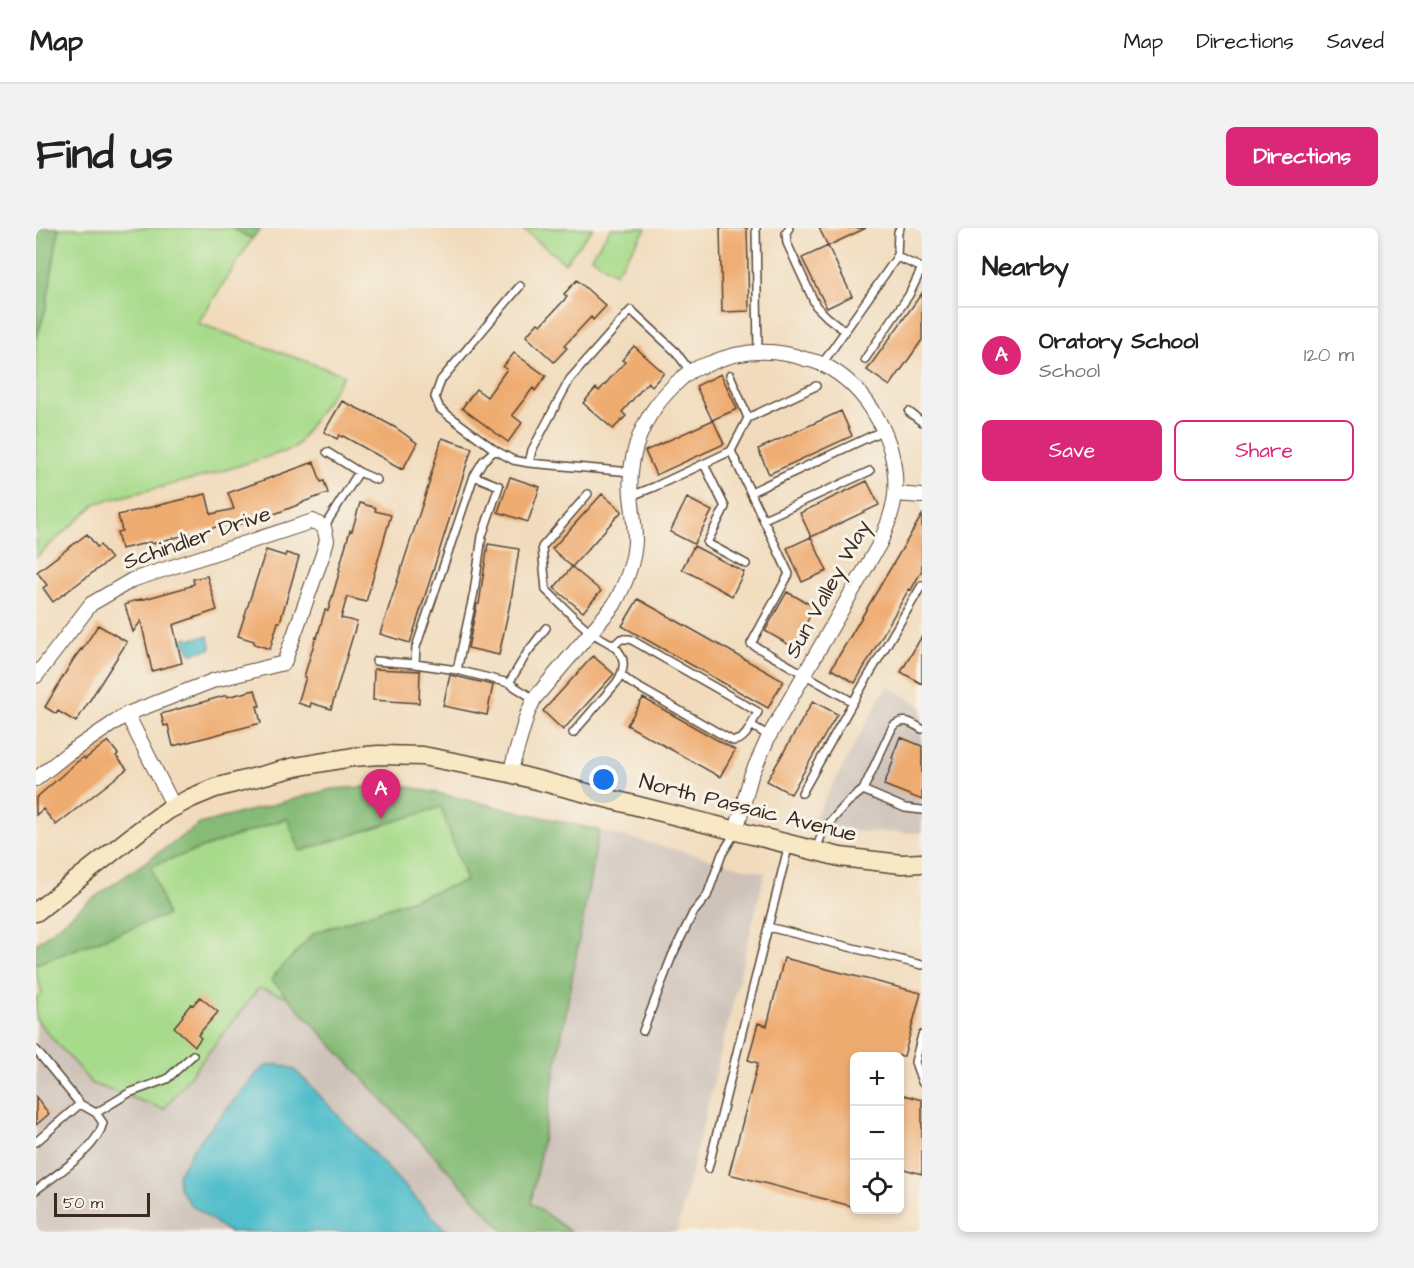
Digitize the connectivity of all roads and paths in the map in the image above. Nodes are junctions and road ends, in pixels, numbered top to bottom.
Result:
1 (756, 228) edge
2 (789, 228) edge
3 (900, 228) edge
4 (897, 257) junction
5 (922, 268) edge
6 (520, 286) dead end
7 (845, 331) junction
8 (758, 351) junction
9 (865, 359) dead end
10 (822, 364) junction
11 (690, 371) junction
12 (730, 375) dead end
13 (816, 386) dead end
14 (909, 412) dead end
15 (748, 418) junction
16 (922, 422) edge
17 (884, 430) junction
18 (495, 450) junction
19 (327, 452) dead end
20 (731, 452) junction
21 (529, 464) junction
22 (704, 464) junction
23 (870, 471) dead end
24 (359, 472) junction
25 (630, 472) junction
26 (474, 476) junction
27 (377, 480) dead end
28 (752, 492) junction
29 (588, 494) dead end
30 (895, 494) junction
31 (631, 495) junction
32 (922, 496) edge
33 (764, 519) junction
34 (325, 534) junction
35 (746, 564) dead end
36 (922, 585) edge
37 (546, 628) dead end
38 (591, 633) junction
39 (613, 646) junction
40 (376, 661) dead end
41 (415, 664) junction
42 (457, 670) junction
43 (621, 675) junction
44 (804, 675) junction
45 (36, 676) edge
46 (509, 683) junction
47 (534, 699) junction
48 (852, 702) junction
49 (127, 714) junction
50 (751, 725) junction
51 (922, 729) edge
52 (573, 732) dead end
53 (769, 735) junction
54 (510, 773) junction
55 (36, 779) edge
56 (863, 790) junction
57 (802, 793) dead end
58 (174, 807) junction
59 (922, 810) edge
60 (736, 831) junction
61 (789, 844) junction
62 (815, 851) junction
63 (922, 863) edge
64 (36, 912) edge
65 (768, 927) junction
66 (922, 965) edge
67 (643, 1032) dead end
68 (922, 1035) edge
69 (36, 1050) edge
70 (193, 1055) dead end
71 (922, 1082) edge
72 (80, 1104) junction
73 (96, 1113) junction
74 (36, 1142) edge
75 (708, 1169) dead end
76 (36, 1190) edge

1 - 8 lane
2 - 7 lane
3 - 4 lane
4 - 5 lane
4 - 7 lane
5 - 9 lane
6 - 18 lane
7 - 10 lane
8 - 10 street, Sun Valley Way
8 - 11 street, Sun Valley Way
10 - 17 street, Sun Valley Way
11 - 21 lane
11 - 25 street, Sun Valley Way
12 - 15 lane
13 - 15 lane
14 - 16 lane
15 - 20 lane
17 - 28 lane
17 - 30 street, Sun Valley Way
18 - 21 lane
18 - 26 lane
19 - 24 lane
20 - 22 lane
20 - 28 lane
21 - 25 lane
22 - 31 lane
22 - 35 lane
23 - 33 lane
24 - 27 lane
24 - 34 lane
25 - 31 street, Sun Valley Way
26 - 41 lane
26 - 42 lane
28 - 33 lane
29 - 38 lane
30 - 32 street
30 - 44 street, Sun Valley Way
31 - 38 street, Sun Valley Way
33 - 44 lane
34 - 45 street, Schindler Drive
34 - 49 street
36 - 48 lane
37 - 46 lane
38 - 39 lane
38 - 47 street, Sun Valley Way
39 - 43 lane
39 - 50 lane
40 - 41 lane
41 - 42 lane
42 - 46 lane
43 - 50 lane
43 - 52 lane
44 - 48 lane
44 - 53 street, Sun Valley Way
46 - 47 lane
47 - 54 street, Sun Valley Way
48 - 57 lane
49 - 55 street
49 - 58 street
50 - 53 lane
51 - 56 lane
53 - 60 street, Sun Valley Way
54 - 58 main road, North Passaic Avenue
54 - 60 main road, North Passaic Avenue
56 - 59 lane
56 - 62 lane
58 - 64 main road, North Passaic Avenue
60 - 61 main road, North Passaic Avenue
60 - 67 lane
61 - 62 main road, North Passaic Avenue
61 - 65 lane
62 - 63 main road, North Passaic Avenue
65 - 66 lane
65 - 75 lane
68 - 71 lane
69 - 72 lane
70 - 73 lane
72 - 73 lane
72 - 74 lane
73 - 76 lane

